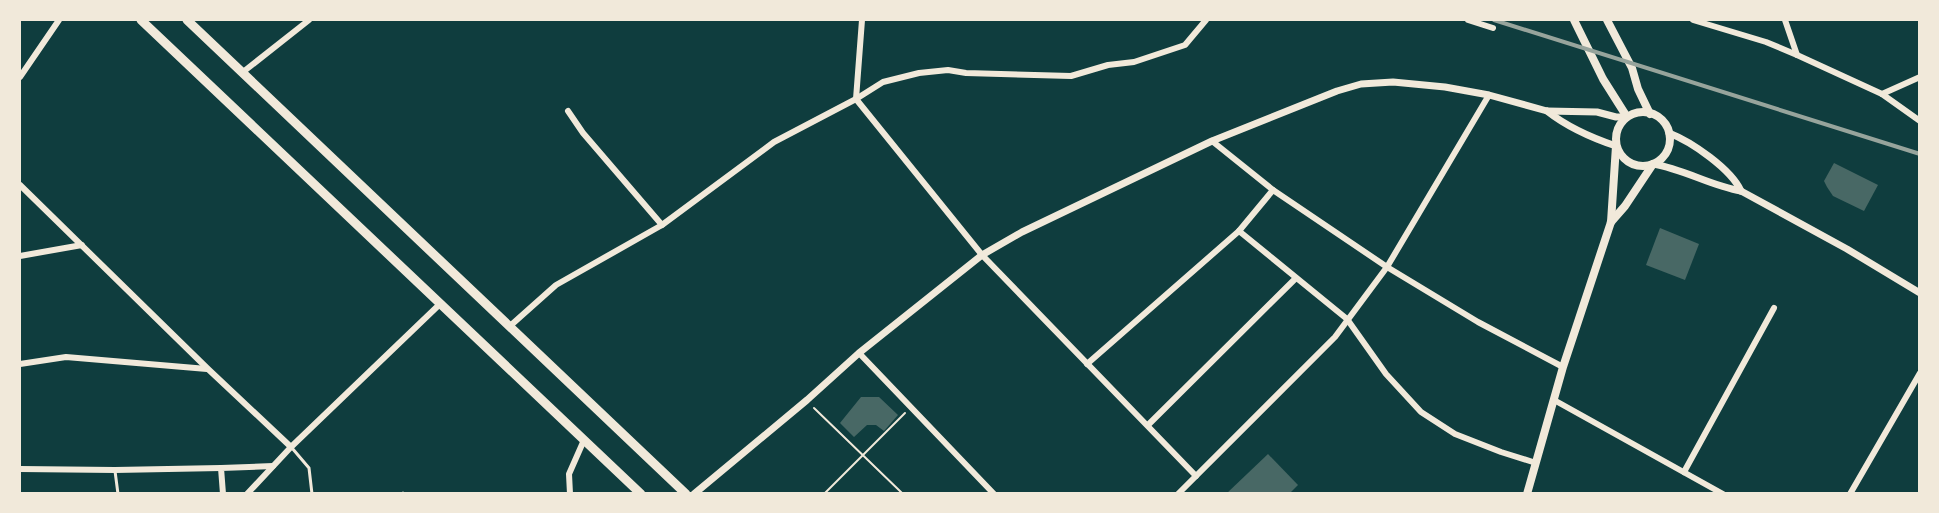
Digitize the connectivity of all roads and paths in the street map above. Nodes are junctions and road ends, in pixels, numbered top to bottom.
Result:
1 (59, 20) edge
2 (141, 20) edge
3 (187, 20) edge
4 (309, 20) edge
5 (862, 20) edge
6 (1206, 20) edge
7 (1468, 20) edge
8 (1574, 20) edge
9 (1607, 20) edge
10 (1693, 20) edge
11 (1785, 20) edge
12 (1493, 28) dead end
13 (1797, 55) junction
14 (243, 72) junction
15 (20, 77) edge
16 (1920, 78) edge
17 (1882, 94) junction
18 (1489, 95) junction
19 (856, 99) junction
20 (568, 111) dead end
21 (1547, 111) junction
22 (1650, 114) junction
23 (1627, 117) junction
24 (1920, 121) edge
25 (1670, 133) junction
26 (1212, 141) junction
27 (1616, 146) junction
28 (1653, 164) junction
29 (20, 185) edge
30 (1273, 190) junction
31 (1741, 191) junction
32 (1611, 222) junction
33 (662, 225) junction
34 (1239, 231) junction
35 (82, 245) junction
36 (982, 255) junction
37 (20, 256) edge
38 (1386, 267) junction
39 (1295, 279) junction
40 (1920, 293) edge
41 (441, 303) junction
42 (1774, 308) dead end
43 (1347, 319) junction
44 (510, 326) junction
45 (859, 353) junction
46 (20, 364) edge
47 (1087, 364) junction
48 (1563, 368) junction
49 (208, 369) junction
50 (1920, 373) edge
51 (807, 400) junction
52 (1554, 400) junction
53 (911, 407) junction
54 (1148, 425) junction
55 (584, 440) junction
56 (291, 447) junction
57 (863, 455) junction
58 (1536, 463) junction
59 (273, 466) junction
60 (221, 468) junction
61 (20, 469) edge
62 (115, 470) junction
63 (1684, 472) junction
64 (1196, 476) junction
65 (118, 494) edge
66 (223, 494) edge
67 (247, 494) edge
68 (312, 494) edge
69 (570, 494) edge
70 (641, 494) edge
71 (686, 494) edge
72 (694, 494) edge
73 (824, 494) edge
74 (903, 494) edge
75 (994, 494) edge
76 (1178, 494) edge
77 (1527, 494) edge
78 (1723, 494) edge
79 (1850, 494) edge

1 - 15 street
2 - 41 highway
3 - 14 highway
4 - 14 street
5 - 19 street
6 - 19 street
7 - 12 street
8 - 23 main road
9 - 22 main road
10 - 13 street
11 - 13 street
13 - 17 street
14 - 44 highway
16 - 17 street
17 - 24 street
18 - 21 street
18 - 26 street
18 - 38 street
19 - 33 street
19 - 36 street
20 - 33 street
21 - 23 street
21 - 27 street
22 - 23 main road
22 - 25 main road
23 - 27 main road
25 - 28 main road
25 - 31 street
26 - 30 street
26 - 36 street
27 - 28 main road
27 - 32 main road
28 - 31 street
28 - 32 main road
29 - 35 street
30 - 34 street
30 - 38 street
31 - 40 street
32 - 48 main road
33 - 44 street
34 - 39 street
34 - 47 street
35 - 37 street
35 - 49 street
36 - 45 street
36 - 47 street
38 - 43 street
38 - 48 street
39 - 43 street
39 - 54 street
41 - 55 highway
41 - 56 street
42 - 63 street
43 - 58 street
43 - 64 street
44 - 71 highway
45 - 51 street
45 - 53 street
46 - 49 street
47 - 54 street
48 - 52 main road
49 - 56 street
50 - 79 street
51 - 57 path
51 - 72 street
52 - 58 main road
52 - 63 street
53 - 57 path
53 - 75 street
54 - 64 street
55 - 69 street
55 - 70 highway
56 - 59 street
56 - 68 lane
57 - 73 path
57 - 74 path
58 - 77 main road
59 - 60 street
59 - 67 street
60 - 62 street
60 - 66 street
61 - 62 street
62 - 65 lane
63 - 78 street
64 - 76 street

